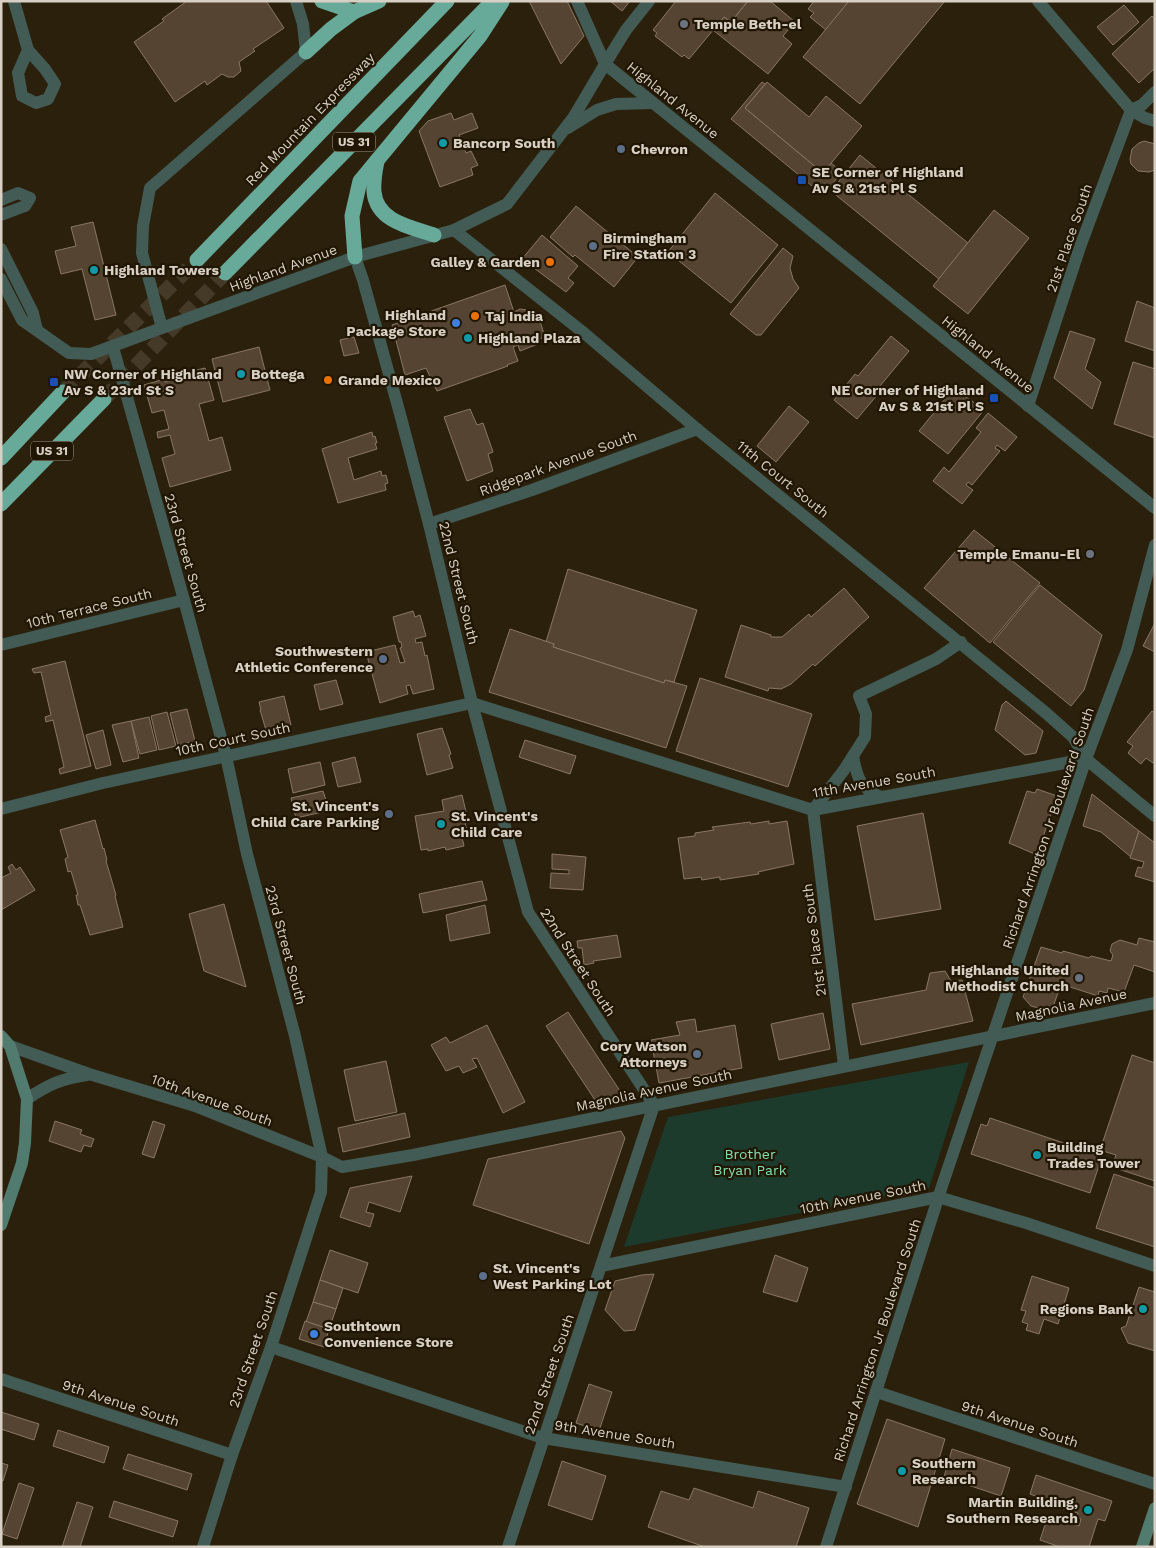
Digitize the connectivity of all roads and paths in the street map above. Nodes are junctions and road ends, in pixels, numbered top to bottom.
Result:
1 (14, 1) edge
2 (296, 1) edge
3 (322, 1) edge
4 (379, 1) edge
5 (447, 1) edge
6 (502, 1) edge
7 (577, 1) edge
8 (649, 1) edge
9 (1038, 1) edge
10 (354, 12) junction
11 (488, 12) edge
12 (28, 50) dead end
13 (306, 52) junction
14 (605, 64) junction
15 (1155, 92) edge
16 (653, 103) junction
17 (1131, 110) junction
18 (1155, 121) edge
19 (562, 132) junction
20 (377, 159) junction
21 (1, 200) edge
22 (1, 215) edge
23 (454, 230) junction
24 (434, 236) junction
25 (1, 248) edge
26 (355, 257) junction
27 (197, 260) tunnel mouth
28 (225, 273) tunnel mouth
29 (1, 279) edge
30 (162, 328) junction
31 (37, 330) junction
32 (113, 346) junction
33 (64, 392) tunnel mouth
34 (104, 399) tunnel mouth
35 (1028, 406) junction
36 (697, 429) junction
37 (1, 458) edge
38 (1, 504) edge
39 (1155, 508) edge
40 (429, 524) junction
41 (1155, 545) edge
42 (184, 600) junction
43 (961, 642) junction
44 (1, 644) edge
45 (472, 702) junction
46 (226, 756) junction
47 (853, 756) junction
48 (1086, 759) junction
49 (881, 798) junction
50 (1, 809) edge
51 (813, 810) junction
52 (1155, 816) edge
53 (1155, 1003) edge
54 (1, 1036) edge
55 (993, 1037) junction
56 (10, 1046) junction
57 (844, 1066) junction
58 (89, 1074) junction
59 (27, 1099) junction
60 (654, 1105) junction
61 (322, 1157) junction
62 (938, 1198) junction
63 (1, 1225) edge
64 (601, 1266) junction
65 (1155, 1266) edge
66 (271, 1347) junction
67 (1, 1379) edge
68 (877, 1392) junction
69 (543, 1438) junction
70 (232, 1455) junction
71 (1155, 1484) edge
72 (846, 1487) junction
73 (1155, 1508) edge
74 (203, 1547) edge
75 (508, 1547) edge
76 (826, 1547) edge
77 (1142, 1547) edge

1 - 12 street
2 - 13 street
3 - 10 highway
4 - 10 highway
5 - 27 highway, Red Mountain Expressway / US 31
6 - 11 highway
7 - 14 street
8 - 14 street
9 - 17 street
10 - 13 highway
11 - 20 highway
11 - 28 highway, US 31
13 - 30 street
14 - 16 street, Highland Avenue
14 - 19 street, Highland Avenue
15 - 17 street
16 - 19 street
16 - 35 street, Highland Avenue
17 - 18 street
17 - 35 street, 21st Place South
19 - 23 street, Highland Avenue
20 - 24 highway
20 - 26 highway
21 - 22 street
23 - 24 street, Highland Avenue
23 - 36 street, 11th Court South
24 - 26 street, Highland Avenue
25 - 31 street
26 - 30 street, Highland Avenue
26 - 40 street, 22nd Street South
29 - 31 street, Highland Avenue
30 - 32 street, Highland Avenue
31 - 32 street, Highland Avenue
32 - 42 street, 23rd Street South
33 - 37 highway, US 31
34 - 38 highway, US 31
35 - 39 street, Highland Avenue
36 - 40 street, Ridgepark Avenue South
36 - 43 street, 11th Court South
40 - 45 street, 22nd Street South
41 - 48 street, Richard Arrington Jr Boulevard South
42 - 44 street, 10th Terrace South
42 - 46 street, 23rd Street South
43 - 47 street
43 - 48 street, 11th Court South
45 - 46 street, 10th Court South
45 - 51 street, 11th Avenue South
45 - 60 street, 22nd Street South
46 - 50 street, 10th Court South
46 - 61 street, 23rd Street South
47 - 49 street
47 - 51 street
48 - 49 street, 11th Avenue South
48 - 52 street
48 - 55 street, Richard Arrington Jr Boulevard South
49 - 51 street, 11th Avenue South
51 - 57 street, 21st Place South
53 - 55 street, Magnolia Avenue
54 - 56 main road, 10th Avenue South
55 - 57 street, Magnolia Avenue South
55 - 62 street, Richard Arrington Jr Boulevard South
56 - 58 street, 10th Avenue South
56 - 59 main road
57 - 60 street, Magnolia Avenue South
58 - 59 street, 10th Avenue South
58 - 61 street, 10th Avenue South
59 - 63 main road
60 - 61 street, Magnolia Avenue South
60 - 64 street, 22nd Street South
61 - 66 street, 23rd Street South
62 - 64 street, 10th Avenue South
62 - 65 street, 10th Avenue South
62 - 68 street, Richard Arrington Jr Boulevard South
64 - 69 street, 22nd Street South
66 - 69 street, 9th Avenue South
66 - 70 street, 23rd Street South
67 - 70 street, 9th Avenue South
68 - 71 street, 9th Avenue South
68 - 72 street, Richard Arrington Jr Boulevard South
69 - 72 street, 9th Avenue South
69 - 75 street, 22nd Street South
70 - 74 street, 23rd Street South
72 - 76 street, Richard Arrington Jr Boulevard South
73 - 77 main road

